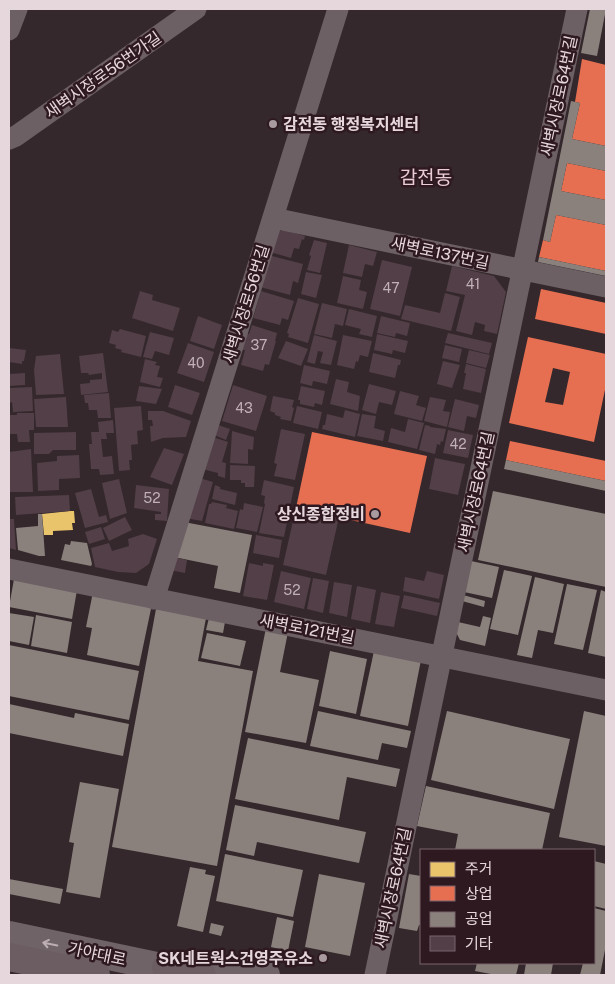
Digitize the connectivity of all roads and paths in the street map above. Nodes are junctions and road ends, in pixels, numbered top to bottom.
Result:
1 (17, 9) edge
2 (196, 9) edge
3 (338, 9) edge
4 (577, 9) edge
5 (9, 30) edge
6 (9, 139) edge
7 (273, 218) junction
8 (523, 270) junction
9 (606, 287) edge
10 (9, 569) edge
11 (154, 599) junction
12 (441, 656) junction
13 (606, 690) edge
14 (9, 935) edge
15 (9, 957) edge
16 (176, 972) edge
17 (96, 975) edge
18 (202, 975) edge
19 (266, 975) edge
20 (374, 975) edge

1 - 5 street
2 - 6 street, 새벽시장로56번가길
3 - 7 street, 새벽시장로56번길
4 - 8 street, 새벽시장로64번길
7 - 8 street, 새벽로137번길
7 - 11 street, 새벽시장로56번길
8 - 9 street, 새벽로137번길
8 - 12 street, 새벽시장로64번길
10 - 11 street, 새벽로121번길
11 - 12 street, 새벽로121번길
12 - 13 street, 새벽로121번길
12 - 20 street, 새벽시장로64번길
16 -> 14 main road, 가야대로
15 - 17 highway
16 - 18 highway
16 - 19 main road, 가야대로

